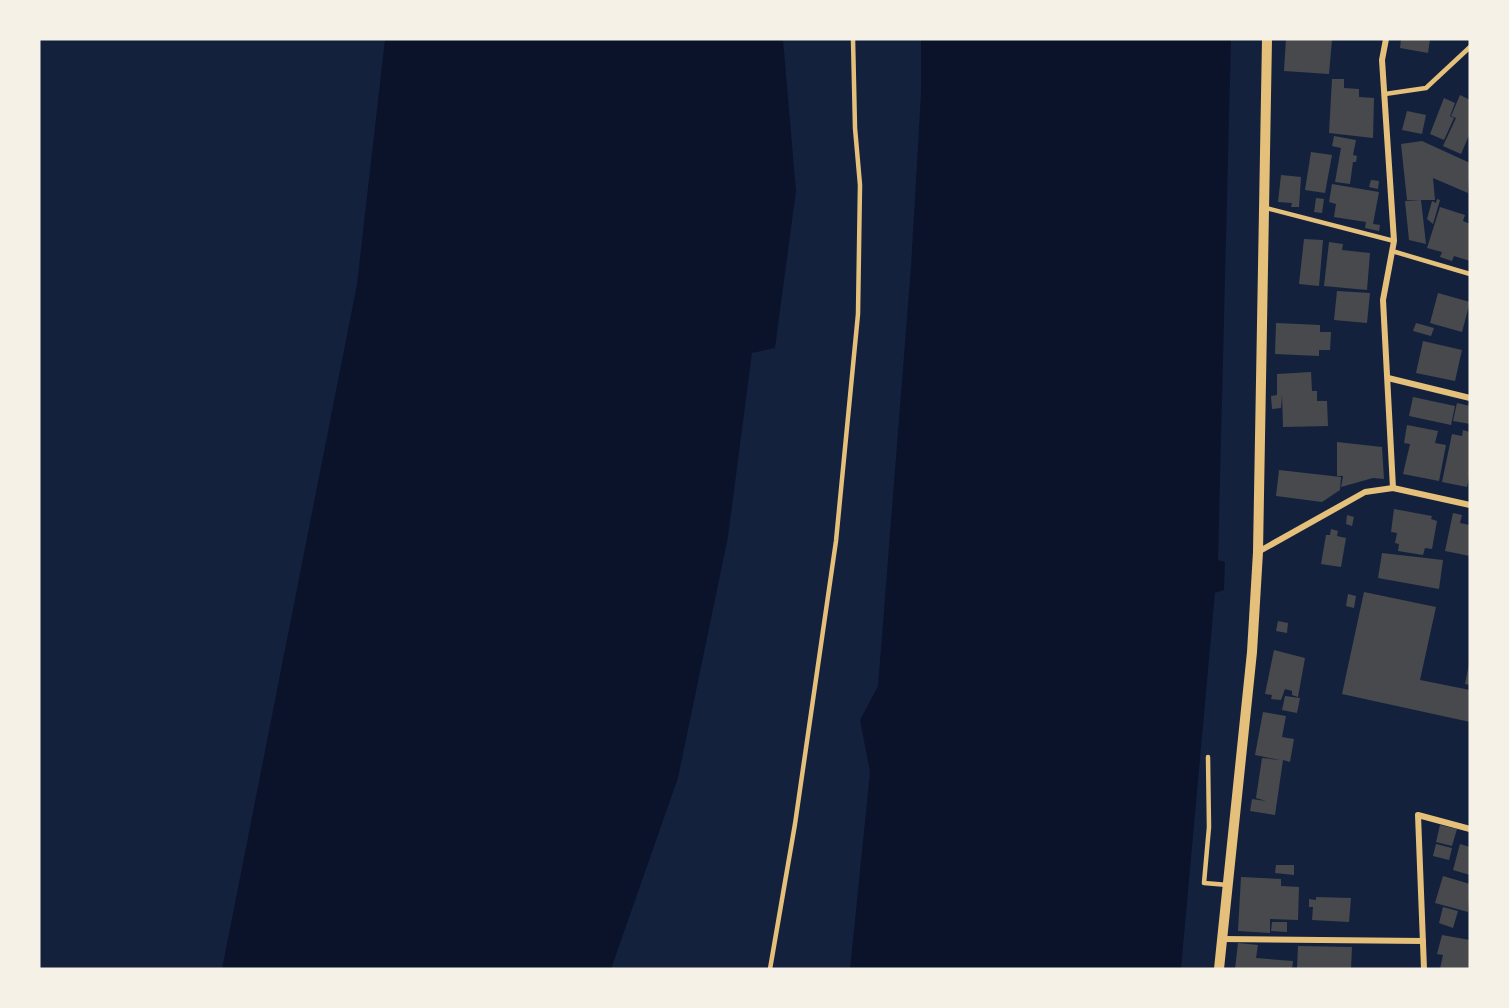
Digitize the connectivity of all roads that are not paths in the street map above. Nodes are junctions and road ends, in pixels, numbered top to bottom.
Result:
1 (853, 39) edge
2 (1267, 39) edge
3 (1386, 39) edge
4 (1470, 47) edge
5 (1385, 94) junction
6 (1263, 207) junction
7 (1394, 241) junction
8 (1392, 250) junction
9 (1470, 274) edge
10 (1388, 378) junction
11 (1470, 398) edge
12 (1393, 488) junction
13 (1470, 505) edge
14 (1258, 552) junction
15 (1208, 757) dead end
16 (1470, 829) edge
17 (1228, 885) junction
18 (1223, 939) junction
19 (1423, 941) junction
20 (770, 969) edge
21 (1220, 969) edge
22 (1424, 969) edge

1 - 20 lane
2 - 6 street
3 - 5 street
4 - 5 lane
5 - 7 street
6 - 7 lane
6 - 14 street
7 - 8 street
8 - 9 lane
8 - 10 street
10 - 11 street
10 - 12 street
12 - 13 street
12 - 14 street
14 - 17 street
15 - 17 lane
16 - 19 street
17 - 18 street
18 - 19 street
18 - 21 street
19 - 22 street

